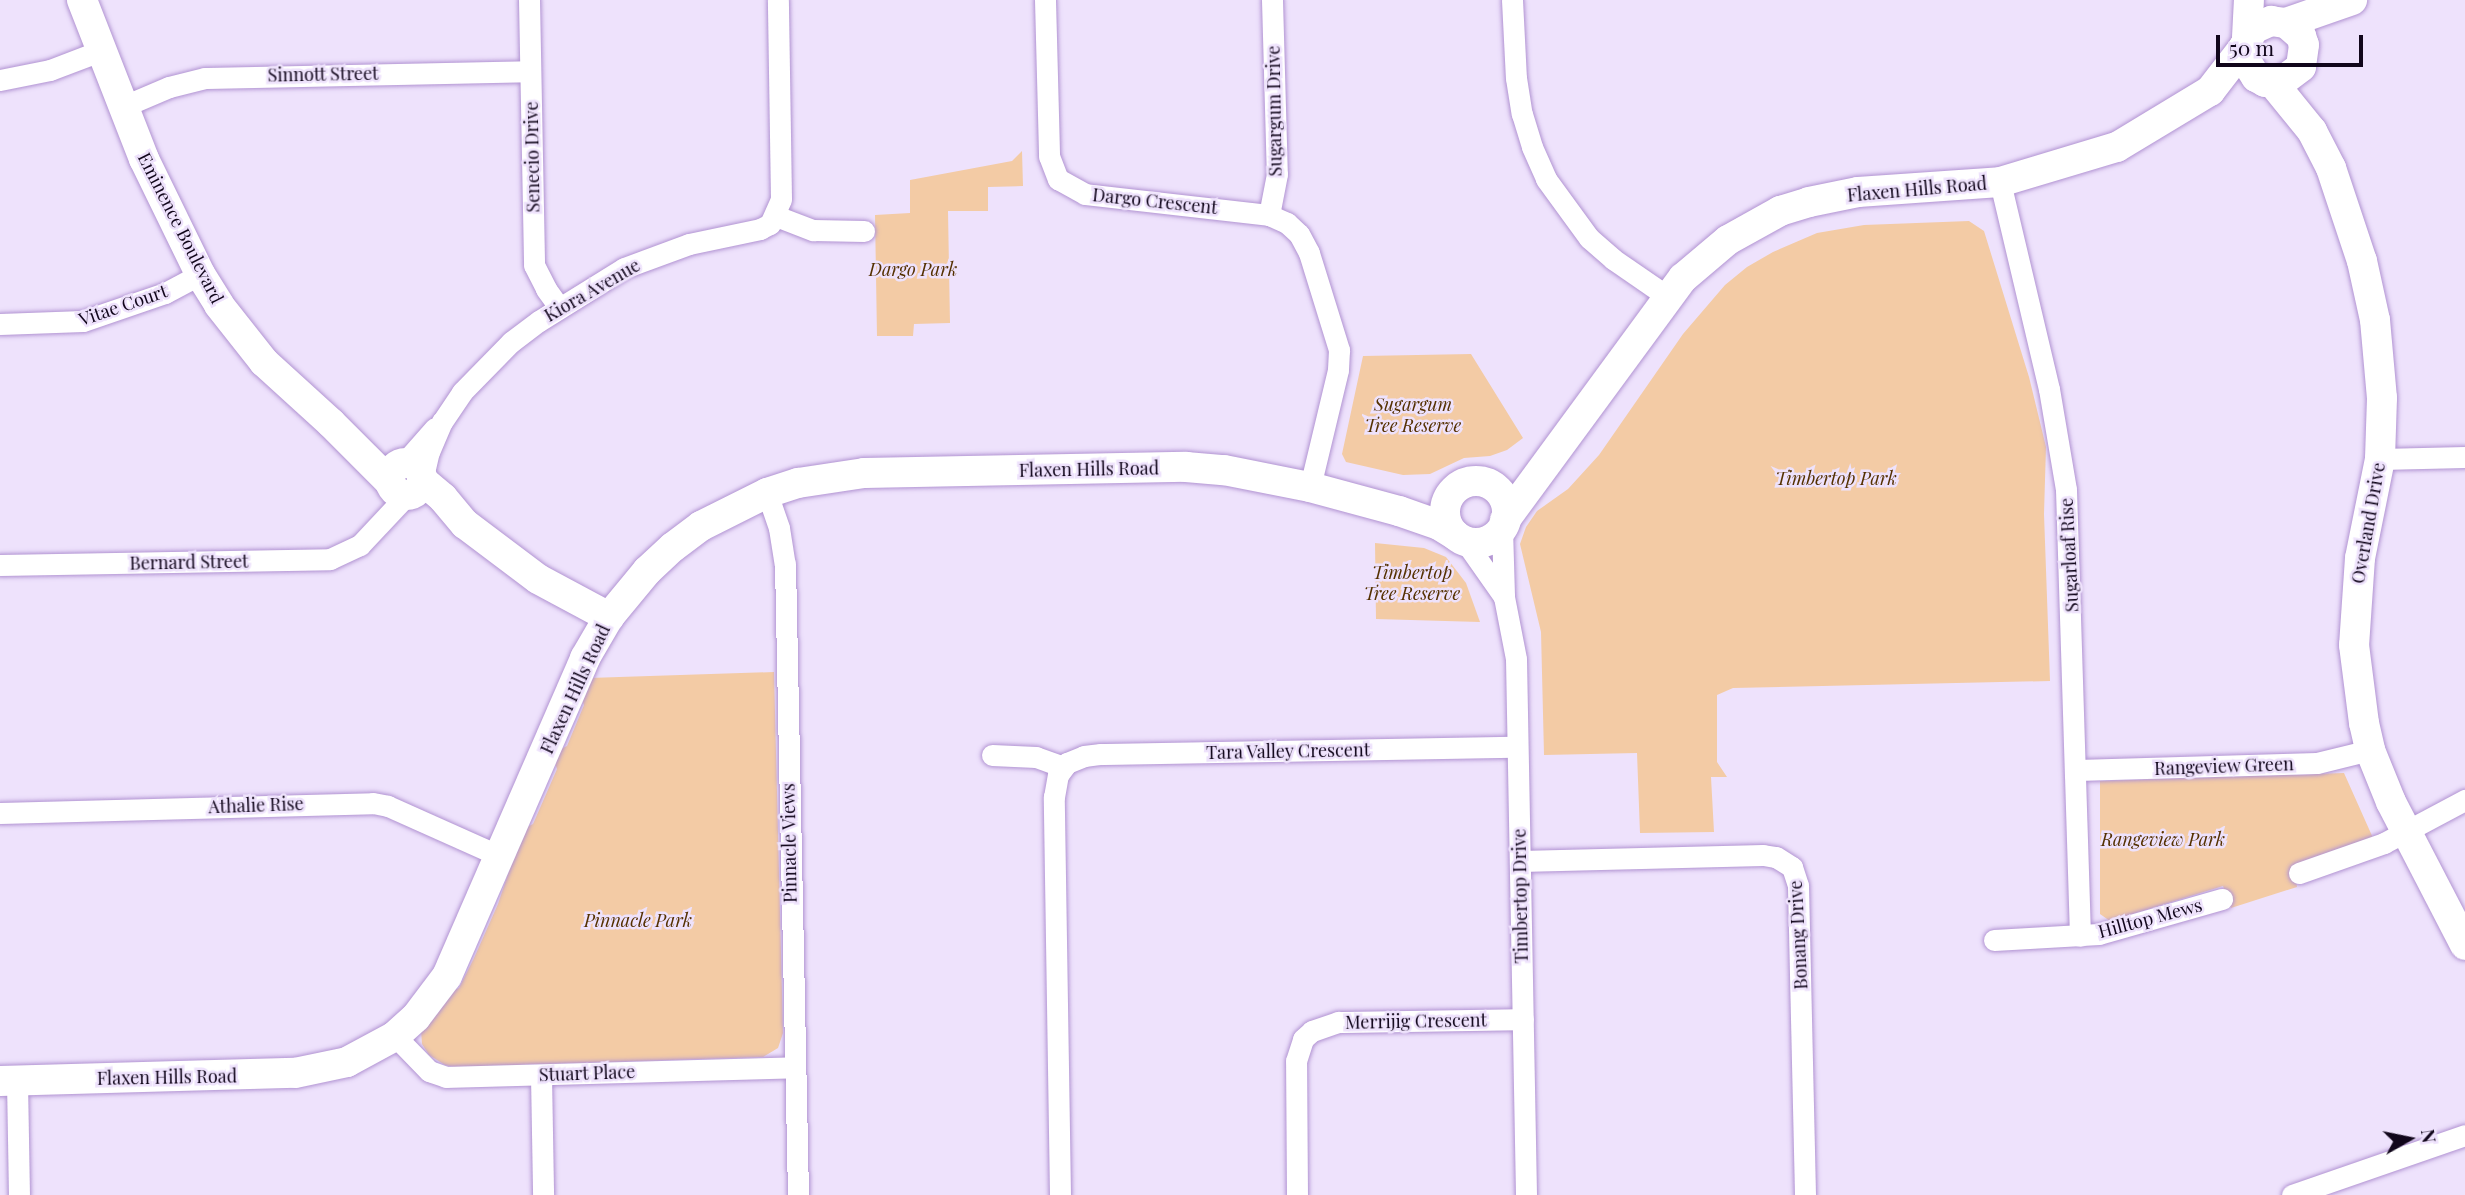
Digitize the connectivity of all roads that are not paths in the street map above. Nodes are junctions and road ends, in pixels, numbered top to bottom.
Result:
1 (82, 0) edge
2 (529, 0) edge
3 (778, 0) edge
4 (1045, 0) edge
5 (1272, 0) edge
6 (1512, 0) edge
7 (2249, 0) edge
8 (2348, 3) edge
9 (2277, 15) edge
10 (2246, 42) junction
11 (100, 51) junction
12 (2303, 61) junction
13 (530, 71) junction
14 (0, 80) edge
15 (2269, 82) junction
16 (2210, 91) junction
17 (122, 107) junction
18 (2312, 131) junction
19 (2000, 182) junction
20 (1269, 215) junction
21 (776, 216) junction
22 (864, 231) dead end
23 (200, 274) junction
24 (1668, 297) junction
25 (559, 307) junction
26 (0, 324) edge
27 (2465, 457) edge
28 (1551, 459) junction
29 (2380, 459) junction
30 (406, 480) junction
31 (1489, 484) junction
32 (1310, 487) junction
33 (766, 493) junction
34 (1450, 495) junction
35 (1399, 511) junction
36 (1504, 524) junction
37 (1460, 538) junction
38 (0, 565) edge
39 (1504, 597) junction
40 (604, 624) junction
41 (1517, 747) junction
42 (2370, 750) junction
43 (992, 755) dead end
44 (1063, 767) junction
45 (2077, 770) junction
46 (2465, 800) edge
47 (0, 813) edge
48 (2406, 832) junction
49 (500, 856) junction
50 (1520, 861) junction
51 (2300, 873) dead end
52 (2222, 899) dead end
53 (2080, 936) junction
54 (1994, 940) dead end
55 (2465, 945) edge
56 (1523, 1019) junction
57 (394, 1036) junction
58 (795, 1067) junction
59 (541, 1074) junction
60 (8, 1081) edge
61 (2465, 1135) edge
62 (19, 1195) edge
63 (543, 1195) edge
64 (798, 1195) edge
65 (1060, 1195) edge
66 (1297, 1195) edge
67 (1527, 1195) edge
68 (1805, 1195) edge
69 (2292, 1195) edge

1 - 11 street, Eminence Boulevard
2 - 13 street, Senecio Drive
3 - 21 street
4 - 20 street, Dargo Crescent
5 - 20 street, Sugargum Drive
6 - 24 street
7 - 10 street
8 - 9 street
8 - 12 street
9 - 10 street
9 - 12 street
10 - 15 street
10 - 16 street, Flaxen Hills Road
11 - 14 street
11 - 17 street, Eminence Boulevard
12 - 15 street
12 - 18 street, Overland Drive
13 - 17 street, Sinnott Street
13 - 25 street, Senecio Drive
15 - 16 street, Flaxen Hills Road
15 - 18 street, Overland Drive
16 - 19 street, Flaxen Hills Road
17 - 23 street, Eminence Boulevard
18 - 29 street, Overland Drive
19 - 24 street, Flaxen Hills Road
19 - 45 street, Sugarloaf Rise
20 - 32 street
21 - 22 street
21 - 25 street, Kiora Avenue
23 - 26 street, Vitae Court
23 - 30 street, Eminence Boulevard
24 - 28 street, Flaxen Hills Road
25 - 30 street, Kiora Avenue
27 - 29 street
28 - 31 street, Flaxen Hills Road
28 - 36 street, Flaxen Hills Road
29 - 42 street, Overland Drive
30 - 38 street, Bernard Street
30 - 40 street, Eminence Boulevard
31 - 34 street
31 - 36 street
32 - 33 street, Flaxen Hills Road
32 - 35 street, Flaxen Hills Road
33 - 40 street, Flaxen Hills Road
33 - 58 street, Pinnacle Views
34 - 35 street
34 - 37 street
35 - 37 street, Flaxen Hills Road
36 - 37 street
36 - 39 street, Timbertop Drive
37 - 39 street, Timbertop Drive
39 - 41 street, Timbertop Drive
40 - 49 street, Flaxen Hills Road
41 - 44 street, Tara Valley Crescent
41 - 50 street, Timbertop Drive
42 - 45 street, Rangeview Green
42 - 48 street, Overland Drive
43 - 44 street
44 - 65 street
45 - 53 street, Sugarloaf Rise
46 - 48 street
47 - 49 street, Athalie Rise
48 - 51 street
48 - 55 street, Overland Drive
49 - 57 street, Flaxen Hills Road
50 - 56 street, Timbertop Drive
50 - 68 street, Bonang Drive
52 - 53 street, Hilltop Mews
53 - 54 street, Hilltop Mews
56 - 66 street, Merrijig Crescent
56 - 67 street, Timbertop Drive
57 - 59 street, Stuart Place
57 - 60 street, Flaxen Hills Road
58 - 59 street, Stuart Place
58 - 64 street, Pinnacle Views
59 - 63 street
60 - 62 street
61 - 69 street

